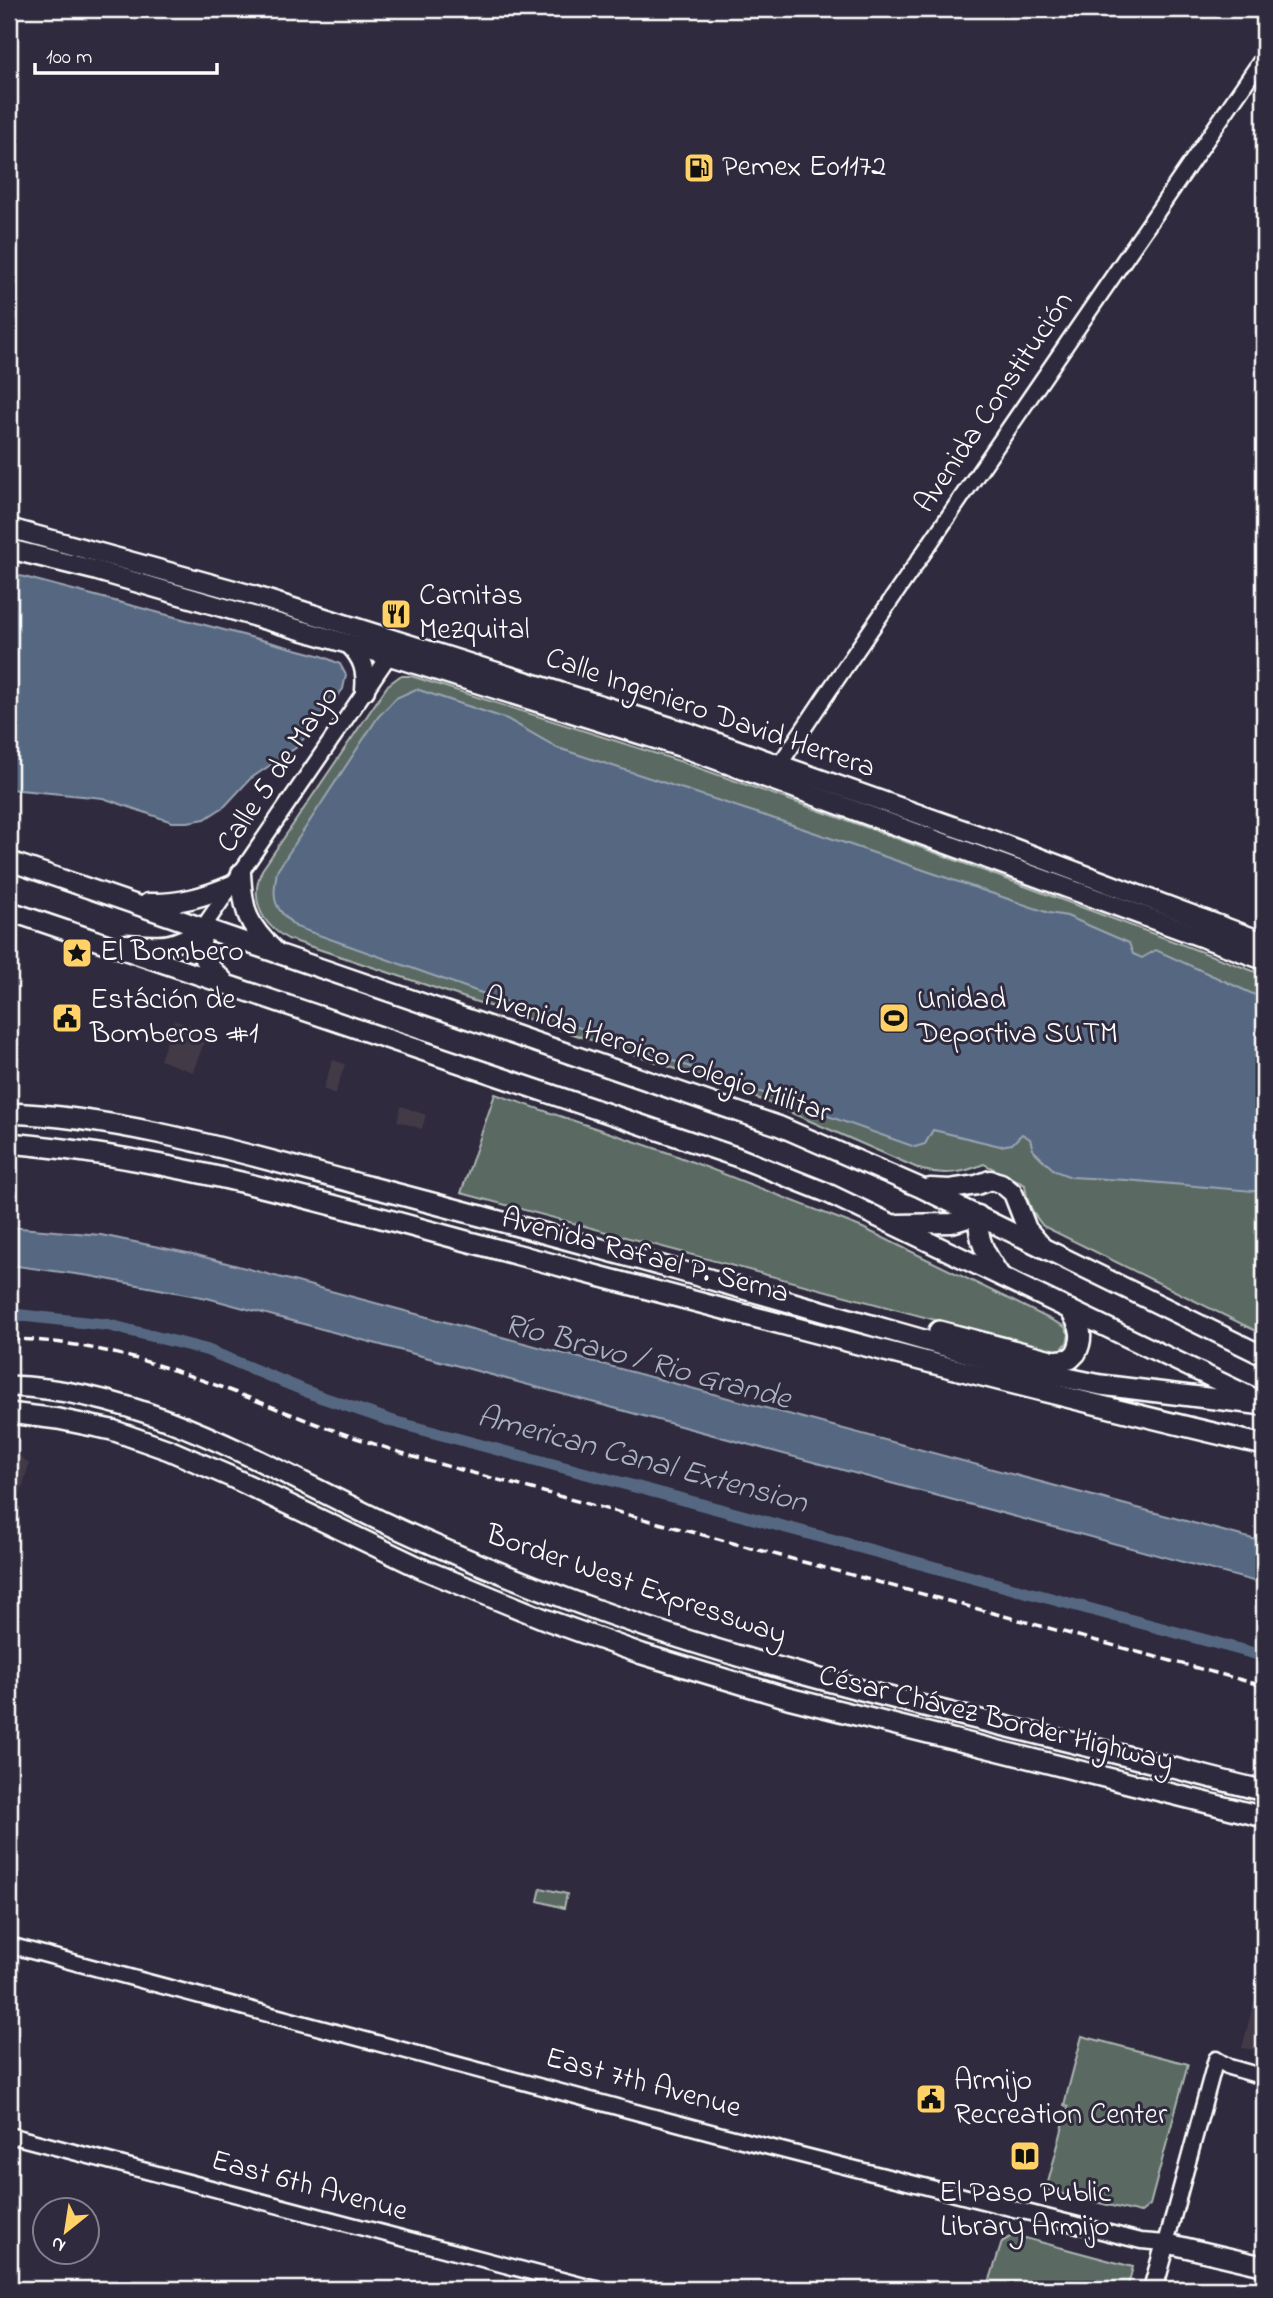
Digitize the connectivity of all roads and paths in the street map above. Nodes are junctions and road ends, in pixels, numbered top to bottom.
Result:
1 (1264, 57) edge
2 (9, 528) edge
3 (9, 549) edge
4 (350, 645) junction
5 (394, 648) junction
6 (365, 690) junction
7 (777, 773) junction
8 (9, 861) edge
9 (237, 879) junction
10 (129, 902) junction
11 (9, 911) edge
12 (202, 929) junction
13 (1264, 942) edge
14 (105, 943) junction
15 (281, 955) junction
16 (1264, 960) edge
17 (229, 985) junction
18 (9, 1113) edge
19 (9, 1143) edge
20 (919, 1187) junction
21 (978, 1215) junction
22 (894, 1225) junction
23 (1044, 1248) junction
24 (1000, 1275) junction
25 (728, 1286) junction
26 (1070, 1310) junction
27 (1264, 1356) edge
28 (9, 1386) edge
29 (1264, 1404) edge
30 (9, 1413) edge
31 (1264, 1445) edge
32 (1264, 1791) edge
33 (1264, 1817) edge
34 (9, 1945) edge
35 (1264, 2077) edge
36 (9, 2135) edge
37 (1166, 2243) junction
38 (1264, 2266) edge
39 (596, 2289) edge
40 (1153, 2289) edge

1 - 7 street, Avenida Constitución
2 - 5 main road, Calle Ingeniero David Herrera
3 - 4 main road, Calle Ingeniero David Herrera
4 - 5 main road, Calle Ingeniero David Herrera
4 - 6 main road
5 - 6 street, Calle 5 de Mayo
5 - 7 main road, Calle Ingeniero David Herrera
6 - 9 street, Calle 5 de Mayo
7 - 13 main road, Calle Ingeniero David Herrera
7 - 16 main road, Calle Ingeniero David Herrera
8 - 10 main road, Avenida Heroico Colegio Militar
9 - 10 main road
9 - 12 street, Calle 5 de Mayo
9 - 15 main road
10 - 12 main road, Avenida Heroico Colegio Militar
11 - 14 main road
12 - 14 main road
12 - 15 main road, Avenida Heroico Colegio Militar
12 - 17 main road
14 - 17 main road
15 - 20 main road, Avenida Heroico Colegio Militar
17 - 22 main road
18 - 25 highway, Avenida Rafael P. Serna
19 - 31 highway, Avenida Rafael P. Serna
20 - 21 main road, Avenida Heroico Colegio Militar
20 - 23 main road
21 - 22 main road
21 - 23 main road, Avenida Heroico Colegio Militar
21 - 24 main road
22 - 24 main road
23 - 27 main road, Avenida Heroico Colegio Militar
24 - 26 main road
25 - 26 highway
25 - 29 highway, Avenida Rafael P. Serna
26 - 29 main road
28 - 32 highway, Border West Expressway
30 - 33 highway, César Chávez Border Highway
34 - 37 street, East 7th Avenue
35 - 37 street
36 - 39 street, East 6th Avenue
37 - 38 main road, East 7th Avenue
37 - 40 main road

